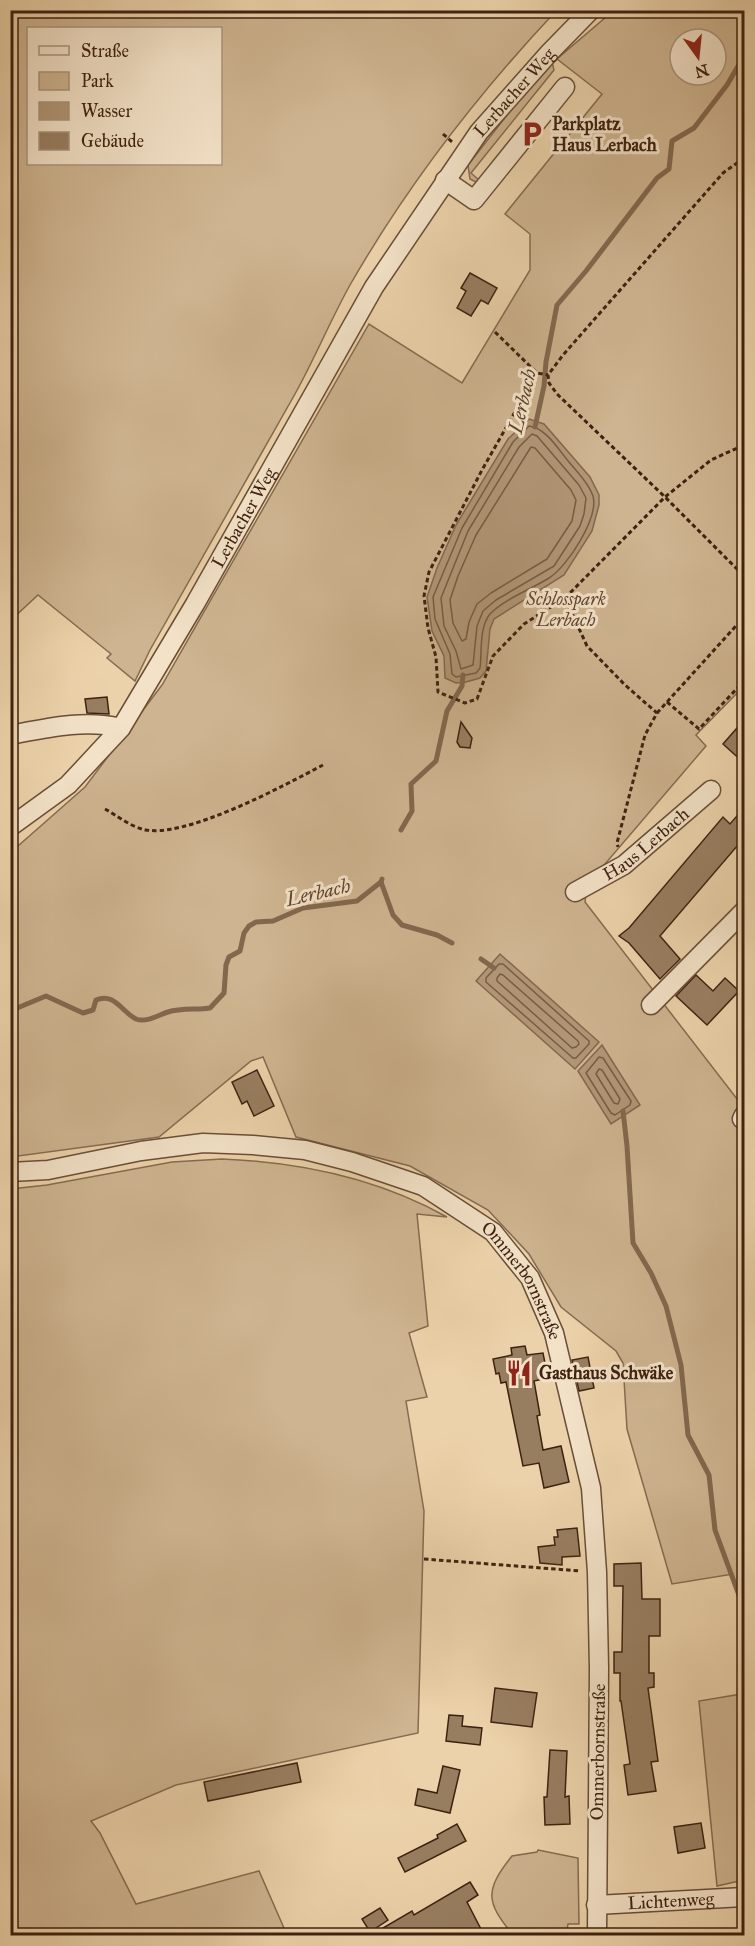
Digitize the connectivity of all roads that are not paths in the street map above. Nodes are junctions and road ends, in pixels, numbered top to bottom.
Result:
1 (591, 10) edge
2 (565, 87) dead end
3 (445, 180) junction
4 (122, 728) junction
5 (10, 735) edge
6 (711, 790) dead end
7 (10, 827) edge
8 (575, 892) dead end
9 (744, 910) edge
10 (651, 1005) dead end
11 (10, 1172) edge
12 (744, 1897) edge
13 (596, 1905) junction
14 (597, 1935) edge

1 - 3 street, Lerbacher Weg
2 - 3 street
3 - 4 street, Lerbacher Weg
4 - 5 street
4 - 7 street, Lerbacher Weg
6 - 8 street, Haus Lerbach
9 - 10 street
11 - 13 street, Ommerbornstraße
12 - 13 street, Lichtenweg
13 - 14 street, Ommerbornstraße

